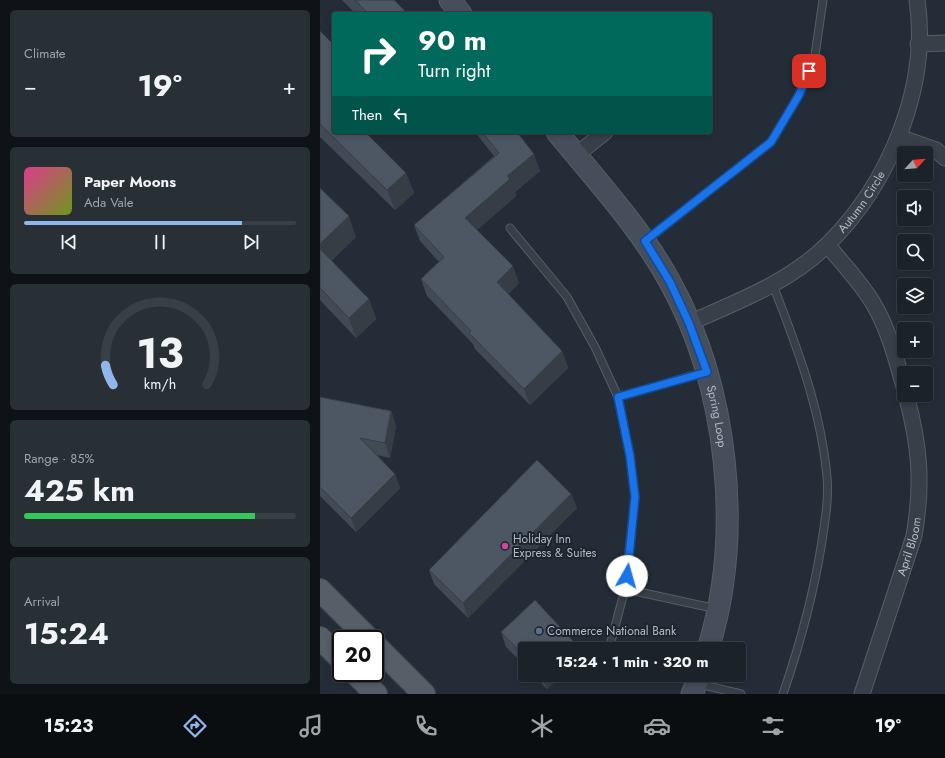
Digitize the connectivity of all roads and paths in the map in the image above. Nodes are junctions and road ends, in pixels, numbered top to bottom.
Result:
1 (450, 0) edge
2 (823, 0) edge
3 (916, 0) edge
4 (459, 12) edge
5 (945, 43) edge
6 (918, 44) junction
7 (559, 134) edge
8 (602, 134) edge
9 (898, 138) junction
10 (576, 155) junction
11 (945, 158) edge
12 (510, 228) dead end
13 (645, 241) junction
14 (827, 245) junction
15 (772, 285) junction
16 (689, 323) junction
17 (899, 366) edge
18 (707, 372) junction
19 (618, 397) junction
20 (908, 402) edge
21 (625, 589) junction
22 (320, 590) edge
23 (718, 609) junction
24 (360, 630) edge
25 (320, 638) edge
26 (611, 642) edge
27 (710, 642) edge
28 (332, 650) edge
29 (384, 654) edge
30 (364, 682) edge
31 (696, 684) edge
32 (376, 694) edge
33 (424, 694) edge
34 (741, 694) edge
35 (783, 694) edge
36 (862, 694) edge

1 - 4 street
2 - 13 lane
3 - 6 street, Autumn Circle
5 - 6 street
6 - 9 street, Autumn Circle
7 - 10 street, Spring Loop
8 - 10 street
9 - 11 street
9 - 14 street, Autumn Circle
10 - 13 street, Spring Loop
12 - 19 lane
13 - 16 street, Spring Loop
14 - 15 street, Autumn Circle
14 - 17 street
15 - 16 street, Autumn Circle
15 - 35 lane
16 - 18 street, Spring Loop
18 - 19 lane
18 - 23 street, Spring Loop
19 - 21 lane
20 - 36 street, April Bloom
21 - 23 lane
21 - 26 lane
22 - 24 main road
23 - 27 street, Spring Loop
25 - 28 main road
29 - 33 main road
30 - 32 main road
31 - 34 lane

